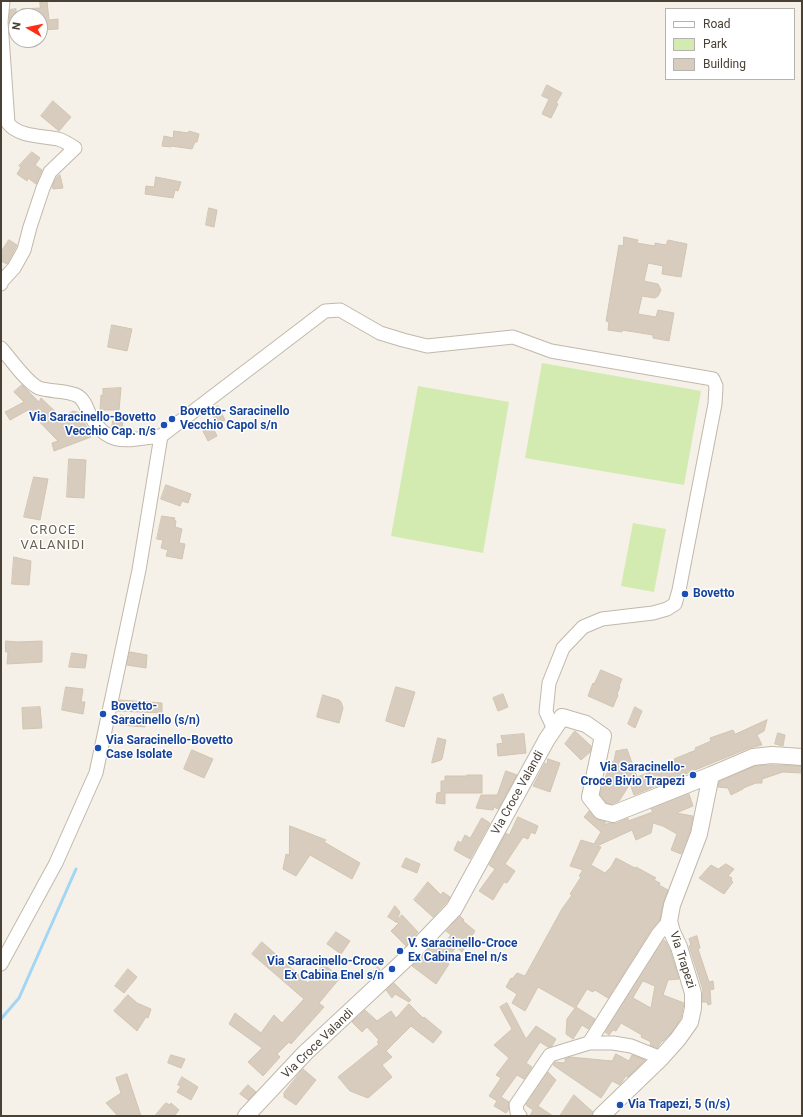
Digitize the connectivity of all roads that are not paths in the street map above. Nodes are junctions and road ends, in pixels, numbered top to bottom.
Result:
1 (3, 1) edge
2 (1, 284) edge
3 (1, 348) edge
4 (161, 436) junction
5 (554, 729) junction
6 (802, 757) edge
7 (711, 775) junction
8 (669, 921) junction
9 (1, 964) edge
10 (589, 1044) junction
11 (661, 1058) junction
12 (246, 1116) edge
13 (520, 1116) edge
14 (601, 1116) edge

1 - 2 street
3 - 4 street
4 - 5 street
4 - 9 street
5 - 7 street, Via Croce Valandi
5 - 12 street, Via Croce Valandi
6 - 7 street, Via Croce Valandi
7 - 8 street, Via Trapezi
8 - 10 street
8 - 11 street, Via Trapezi
10 - 11 street
10 - 13 street
11 - 14 street, Via Trapezi

